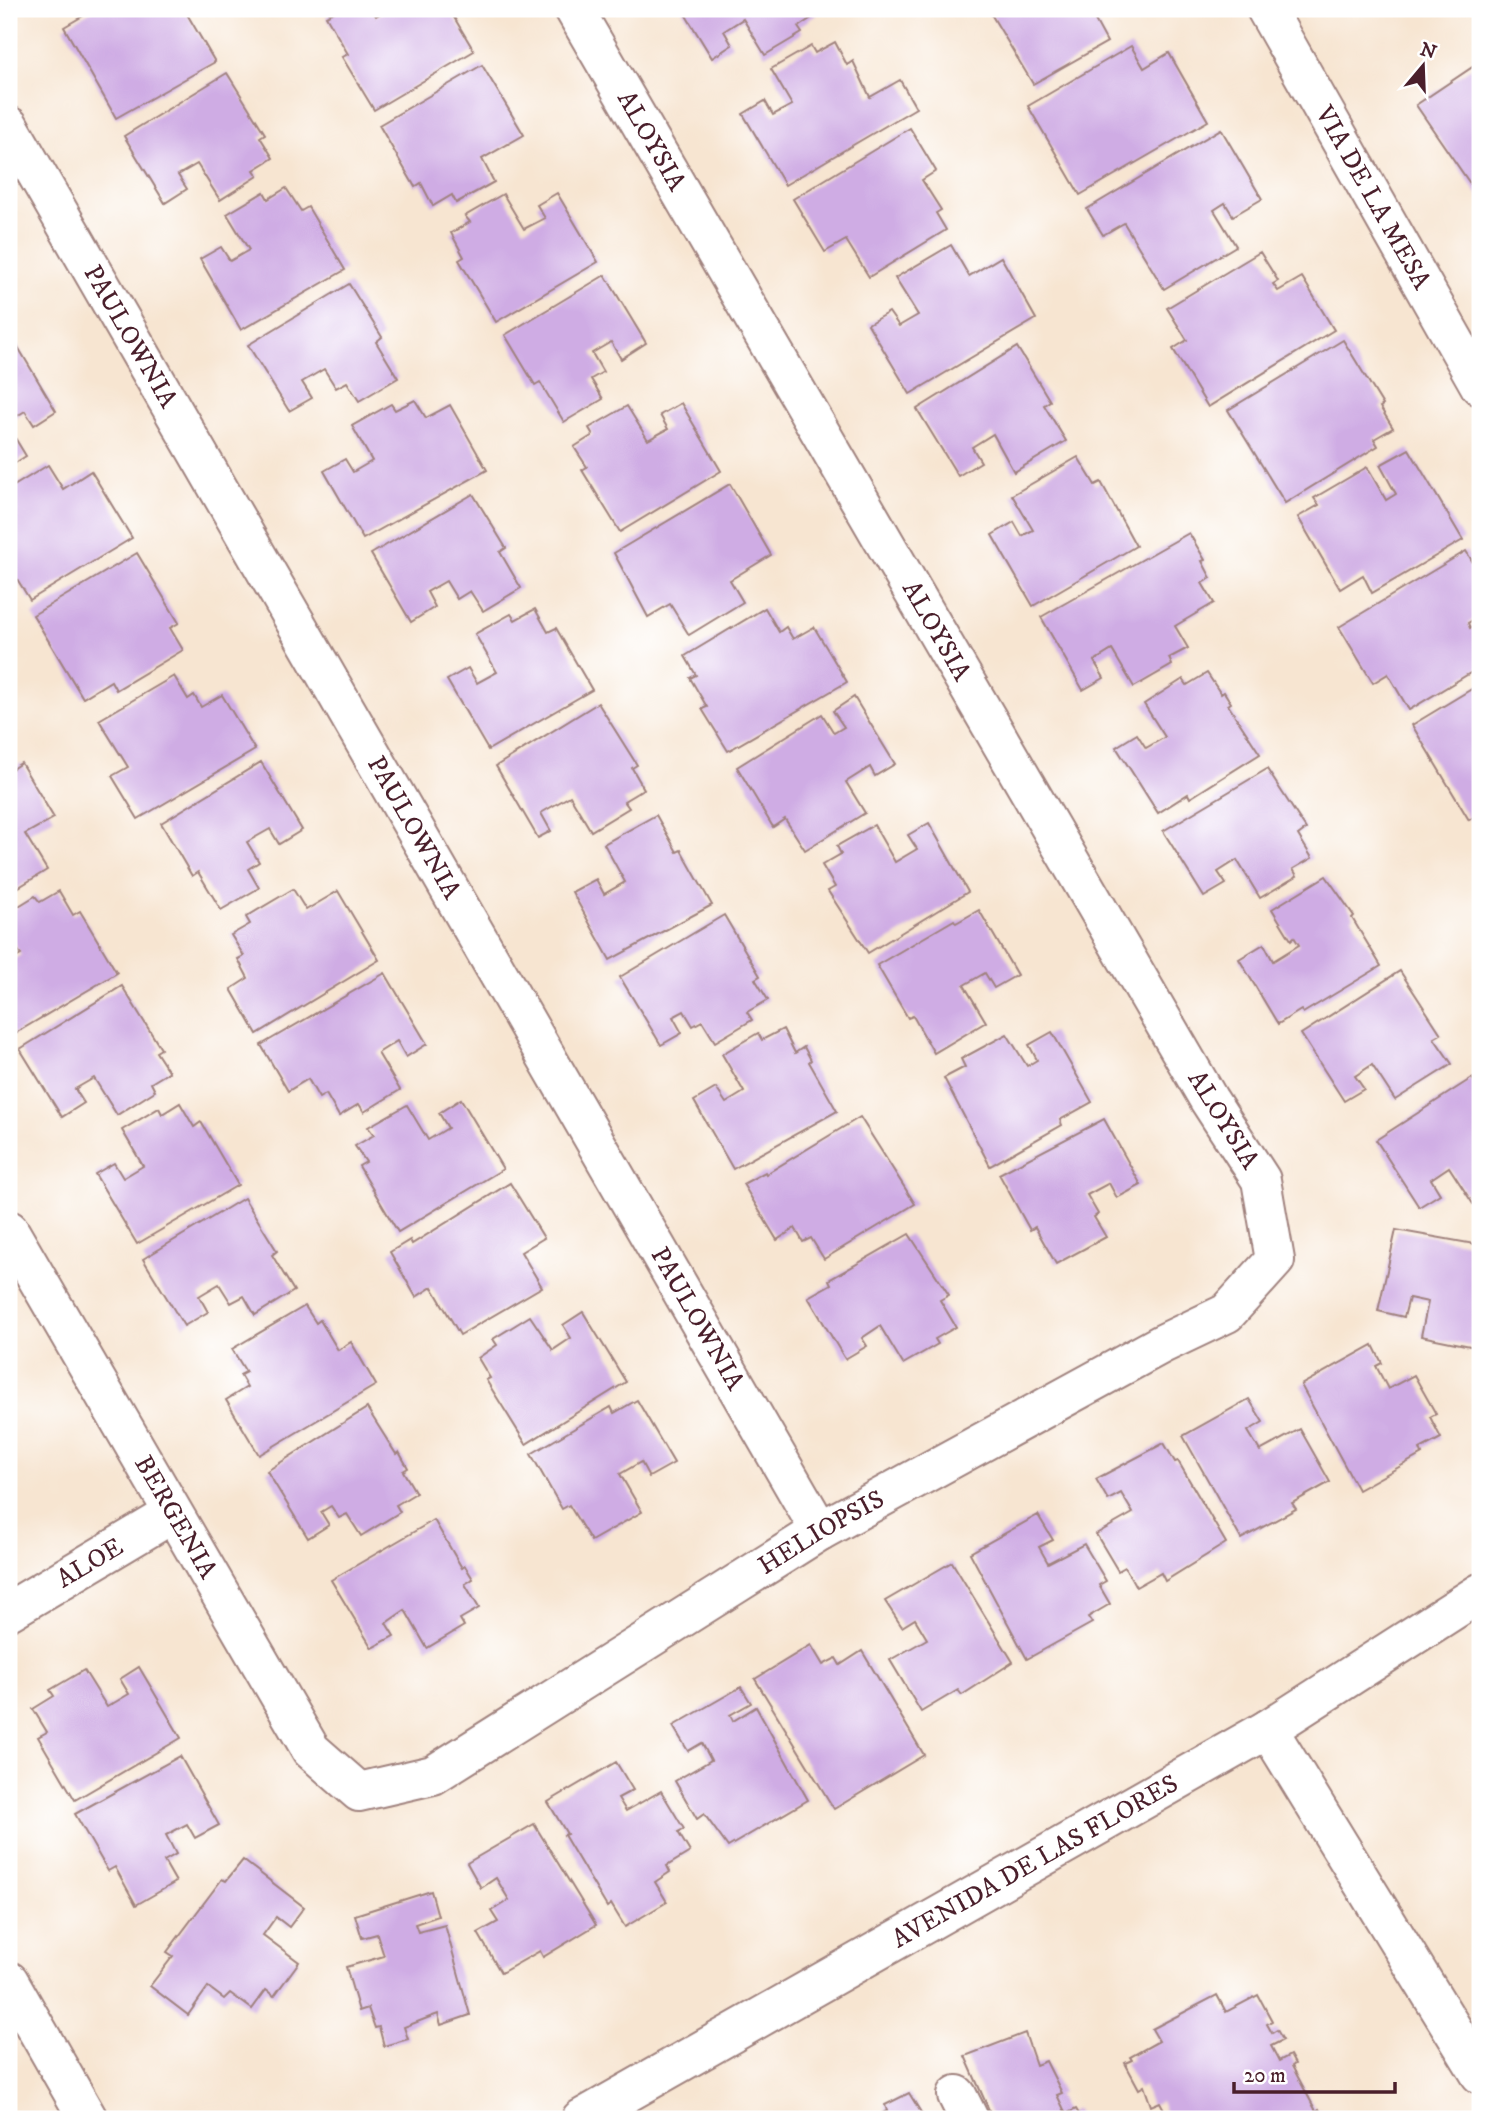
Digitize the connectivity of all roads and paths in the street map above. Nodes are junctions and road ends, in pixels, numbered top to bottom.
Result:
1 (574, 9) edge
2 (1266, 9) edge
3 (9, 126) edge
4 (1478, 377) edge
5 (9, 1230) edge
6 (1275, 1260) joint
7 (172, 1514) junction
8 (820, 1531) junction
9 (1480, 1593) edge
10 (9, 1611) edge
11 (1268, 1729) junction
12 (359, 1792) joint
13 (9, 1981) edge
14 (1480, 2074) edge
15 (88, 2119) edge
16 (581, 2119) edge

1 - 6 street, ALOYSIA
2 - 4 street, VIA DE LA MESA
3 - 8 street, PAULOWNIA
5 - 7 street, BERGENIA
6 - 8 street, HELIOPSIS
7 - 10 street, ALOE
7 - 12 street, BERGENIA
8 - 12 street, HELIOPSIS
9 - 11 street, AVENIDA DE LAS FLORES
11 - 14 street
11 - 16 street, AVENIDA DE LAS FLORES
13 - 15 street

